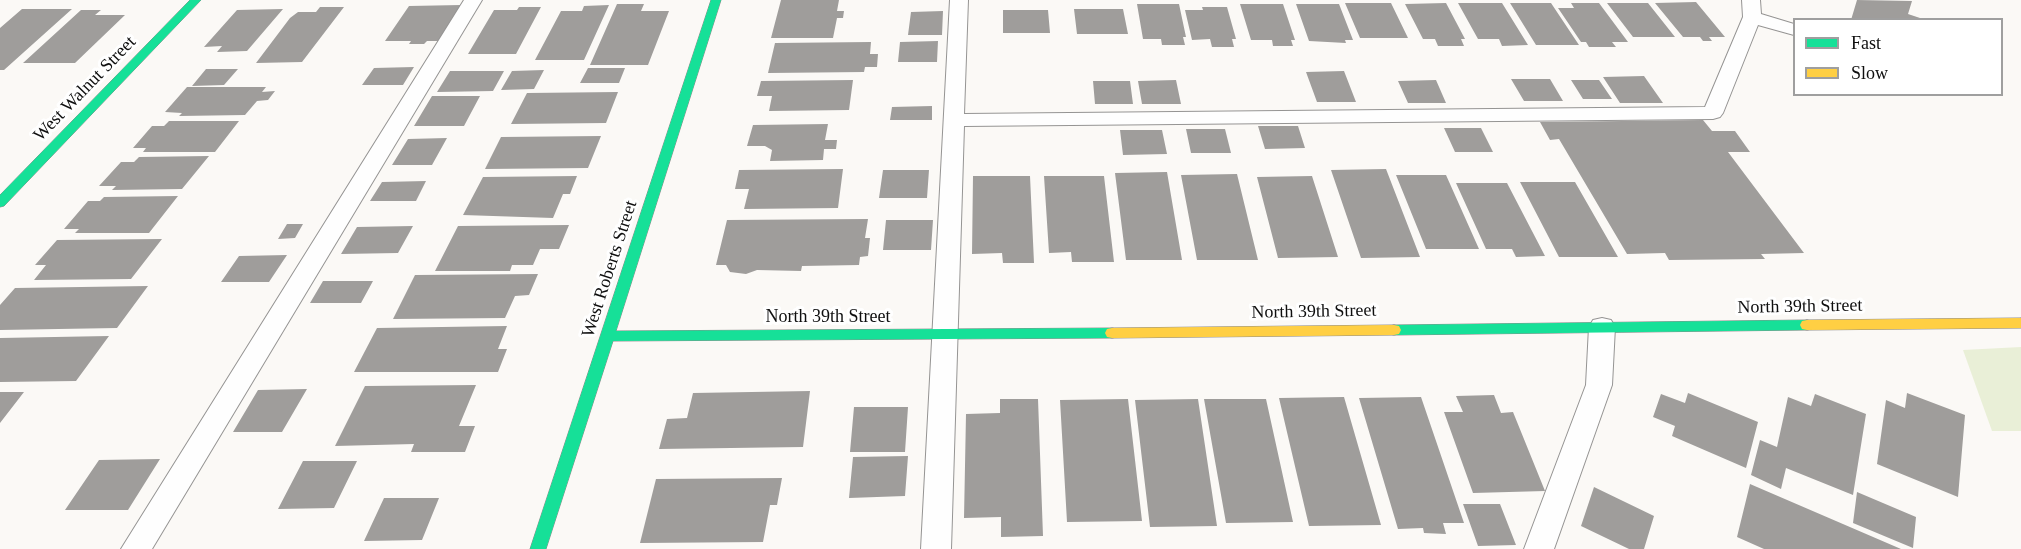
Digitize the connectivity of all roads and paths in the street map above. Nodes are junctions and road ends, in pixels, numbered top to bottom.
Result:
1 (196, 0) edge
2 (473, 0) edge
3 (716, 0) edge
4 (959, 0) edge
5 (1751, 9) edge
6 (1793, 30) edge
7 (954, 120) junction
8 (0, 203) edge
9 (2021, 322) edge
10 (1602, 327) junction
11 (947, 335) junction
12 (608, 336) junction
13 (136, 549) edge
14 (538, 549) edge
15 (936, 549) edge
16 (1539, 549) edge

1 - 8 street, West Walnut Street
2 - 13 lane
3 - 12 street, West Roberts Street
4 - 7 lane
5 - 6 lane
5 - 7 lane
7 - 11 lane
9 - 10 street, North 39th Street
10 - 11 street, North 39th Street
10 - 16 lane
11 - 12 street, North 39th Street
11 - 15 lane
12 - 14 street, West Roberts Street

